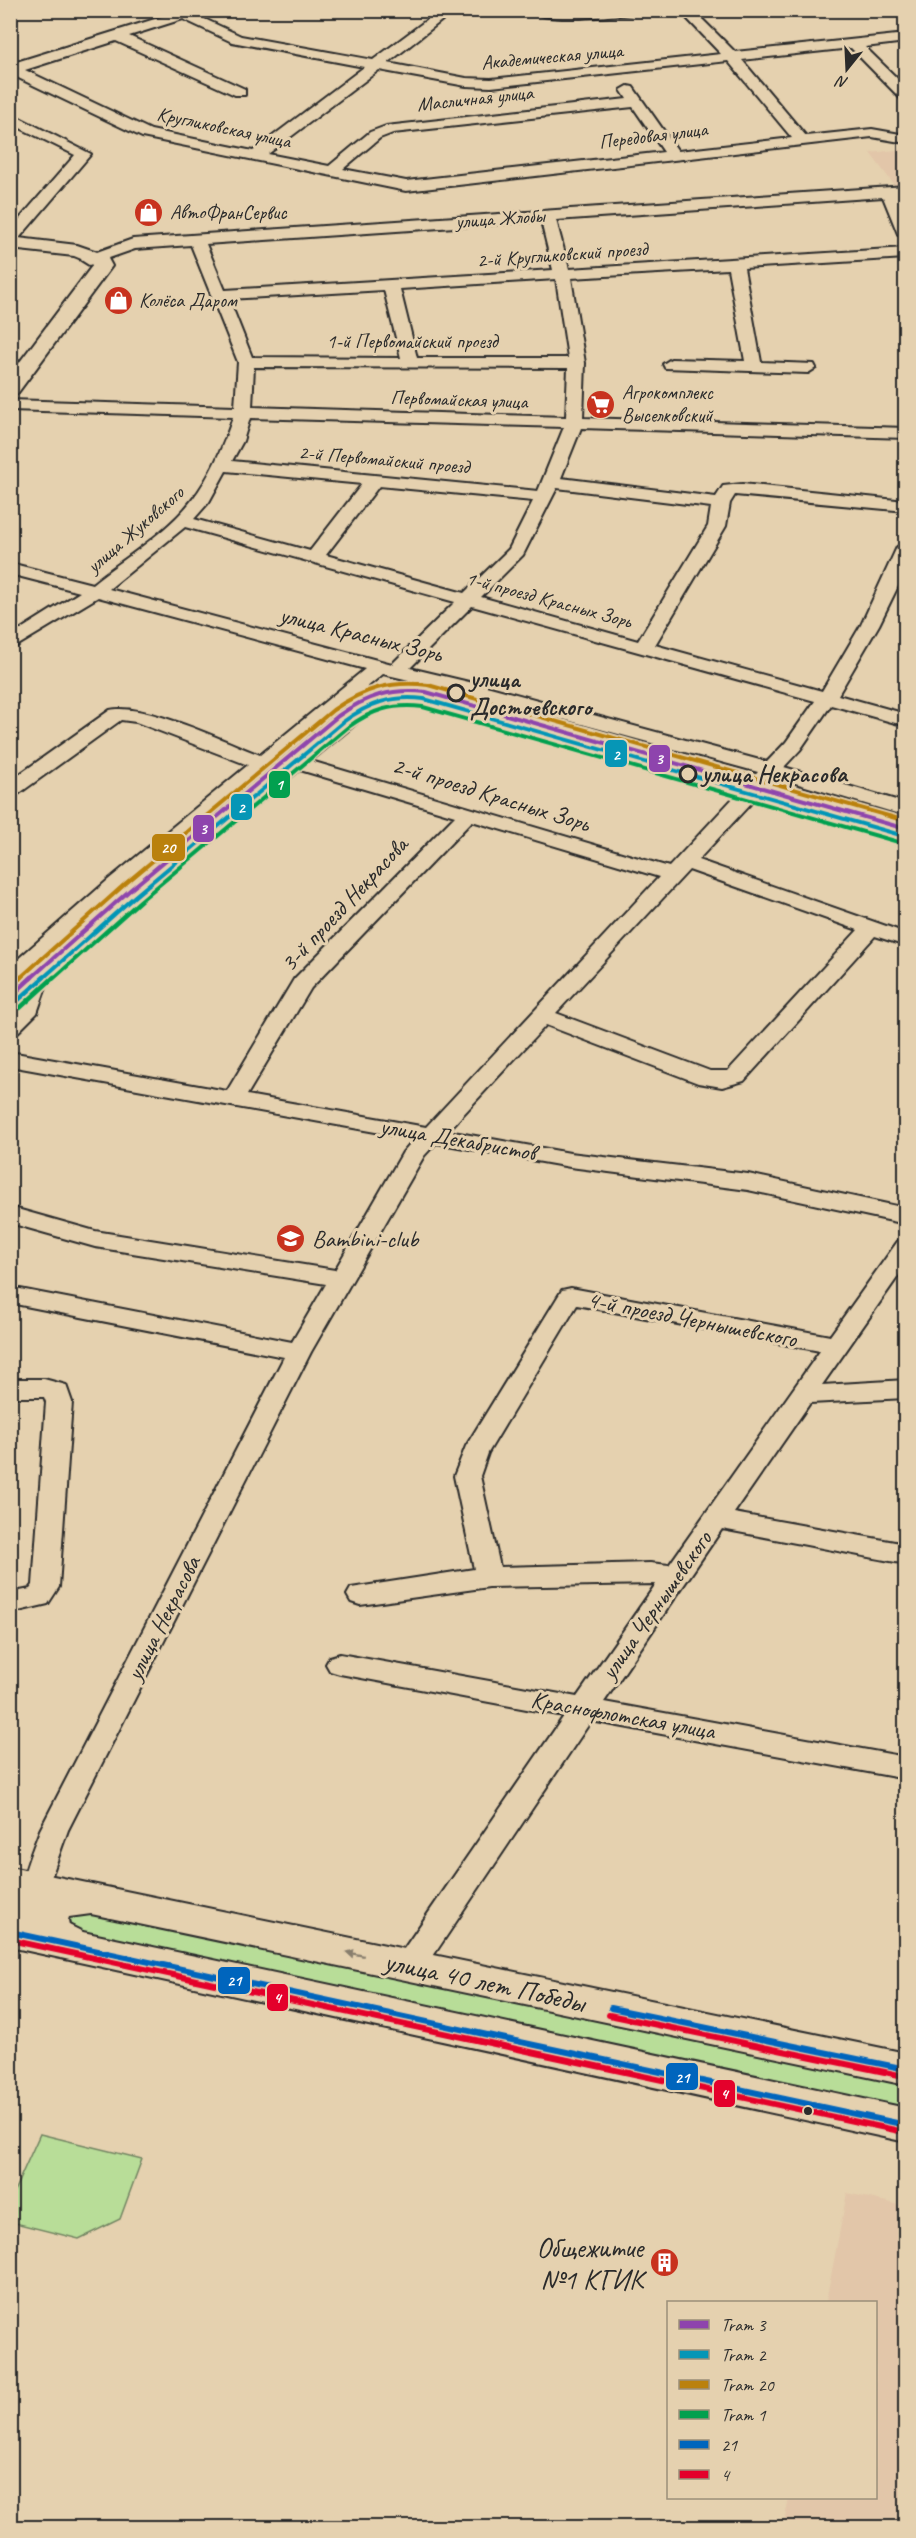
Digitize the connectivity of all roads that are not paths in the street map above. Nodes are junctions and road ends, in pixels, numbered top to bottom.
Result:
1 (449, 10) edge
2 (534, 10) edge
3 (630, 10) edge
4 (685, 10) edge
5 (184, 12) edge
6 (117, 36) junction
7 (906, 38) edge
8 (855, 44) junction
9 (733, 58) junction
10 (376, 66) junction
11 (614, 70) junction
12 (14, 72) edge
13 (240, 92) dead end
14 (906, 96) edge
15 (636, 102) junction
16 (10, 117) edge
17 (801, 139) junction
18 (906, 139) edge
19 (258, 154) junction
20 (674, 154) junction
21 (332, 171) junction
22 (406, 186) joint
23 (906, 191) edge
24 (890, 192) junction
25 (546, 215) junction
26 (906, 234) edge
27 (196, 239) junction
28 (10, 244) edge
29 (906, 253) edge
30 (85, 257) junction
31 (735, 263) junction
32 (564, 276) junction
33 (391, 285) junction
34 (220, 296) junction
35 (410, 361) junction
36 (246, 362) junction
37 (577, 363) junction
38 (672, 364) dead end
39 (754, 366) junction
40 (808, 369) dead end
41 (10, 376) edge
42 (10, 390) edge
43 (10, 405) edge
44 (243, 413) junction
45 (574, 423) junction
46 (906, 433) edge
47 (220, 465) junction
48 (375, 480) junction
49 (547, 490) junction
50 (721, 504) junction
51 (906, 506) edge
52 (182, 521) junction
53 (906, 547) edge
54 (313, 559) junction
55 (10, 568) edge
56 (95, 591) junction
57 (467, 601) junction
58 (10, 644) edge
59 (644, 647) junction
60 (387, 669) junction
61 (828, 699) junction
62 (906, 720) edge
63 (295, 762) junction
64 (262, 763) junction
65 (770, 769) junction
66 (749, 790) junction
67 (10, 791) edge
68 (906, 810) edge
69 (467, 815) junction
70 (906, 836) edge
71 (679, 868) junction
72 (871, 928) junction
73 (906, 940) edge
74 (10, 978) edge
75 (541, 1015) junction
76 (10, 1027) edge
77 (10, 1059) edge
78 (233, 1099) junction
79 (432, 1134) junction
80 (10, 1215) edge
81 (906, 1216) edge
82 (906, 1247) edge
83 (342, 1279) junction
84 (10, 1295) edge
85 (836, 1346) junction
86 (299, 1352) junction
87 (10, 1388) edge
88 (906, 1389) edge
89 (800, 1395) junction
90 (717, 1519) junction
91 (906, 1554) edge
92 (675, 1576) junction
93 (489, 1577) junction
94 (360, 1595) dead end
95 (10, 1603) edge
96 (340, 1664) dead end
97 (584, 1708) junction
98 (906, 1768) edge
99 (100, 1901) junction
100 (18, 1906) edge
101 (76, 1946) junction
102 (411, 1965) junction
103 (906, 2069) edge
104 (906, 2125) edge

1 - 10 street
2 - 3 street
4 - 9 street
5 - 6 street
5 - 10 street, Академическая улица
6 - 12 street
6 - 13 street
7 - 8 street, Академическая улица
8 - 9 street, Академическая улица
8 - 14 street
9 - 11 street, Академическая улица
9 - 17 street
10 - 11 street, Академическая улица
10 - 19 street
11 - 15 street
12 - 19 street, Кругликовская улица
15 - 20 street
15 - 21 street, Масличная улица
16 - 28 street
17 - 18 street, Передовая улица
17 - 20 street, Передовая улица
19 - 21 street, Кругликовская улица
20 - 22 street, Передовая улица
21 - 22 street, Кругликовская улица
23 - 24 street, улица Жлобы
24 - 25 street, улица Жлобы
24 - 26 street
25 - 27 street, улица Жлобы
25 - 32 street
27 - 30 street, улица Жлобы
27 - 34 street, улица Жуковского
28 - 30 main road, улица Жлобы
29 - 31 street, 2-й Кругликовский проезд
30 - 41 main road
30 - 42 main road
31 - 32 street, 2-й Кругликовский проезд
31 - 39 street
32 - 33 street, 2-й Кругликовский проезд
32 - 37 street
33 - 34 street, 2-й Кругликовский проезд
33 - 35 street
34 - 36 street, улица Жуковского
35 - 36 street, 1-й Первомайский проезд
35 - 37 street, 1-й Первомайский проезд
36 - 44 street, улица Жуковского
37 - 45 street
38 - 39 street
39 - 40 street
43 - 44 street, Первомайская улица
44 - 45 street, Первомайская улица
44 - 47 street, улица Жуковского
45 - 46 street, Первомайская улица
45 - 49 street
47 - 48 street, 2-й Первомайский проезд
47 - 52 street, улица Жуковского
48 - 49 street, 2-й Первомайский проезд
48 - 54 street
49 - 50 street, 2-й Первомайский проезд
49 - 57 street
50 - 51 street
50 - 59 street
52 - 54 street, 1-й проезд Красных Зорь
52 - 56 street, улица Жуковского
53 - 61 street, улица Некрасова
54 - 57 street, 1-й проезд Красных Зорь
55 - 56 street, улица Красных Зорь
56 - 58 street, улица Жуковского
56 - 60 street, улица Красных Зорь
57 - 59 street, 1-й проезд Красных Зорь
57 - 60 street
59 - 61 street, 1-й проезд Красных Зорь
60 - 64 street
60 - 65 street, улица Красных Зорь
61 - 62 street, 1-й проезд Красных Зорь
61 - 65 street, улица Некрасова
63 - 66 street
63 - 69 street, 2-й проезд Красных Зорь
63 - 76 street
64 - 67 street
64 - 74 street
65 - 66 street, улица Некрасова
65 - 68 street, улица Красных Зорь
66 - 70 street
66 - 71 street, улица Некрасова
69 - 71 street, 2-й проезд Красных Зорь
69 - 78 street, 3-й проезд Некрасова
71 - 72 street, 2-й проезд Красных Зорь
71 - 75 street, улица Некрасова
72 - 73 street, 2-й проезд Красных Зорь
72 - 75 street
75 - 79 street, улица Некрасова
77 - 78 street, улица Декабристов
78 - 79 street, улица Декабристов
79 - 81 street, улица Декабристов
79 - 83 street, улица Некрасова
80 - 83 street
82 - 85 street, улица Чернышевского
83 - 86 street, улица Некрасова
84 - 86 street
85 - 89 street, улица Чернышевского
85 - 93 street, 4-й проезд Чернышевского
86 - 100 street, улица Некрасова
87 - 95 street
88 - 89 street
89 - 90 street, улица Чернышевского
90 - 91 street
90 - 92 street, улица Чернышевского
92 - 93 street
92 - 97 street, улица Чернышевского
93 - 94 street
96 - 97 street, Краснофлотская улица
97 - 98 street, Краснофлотская улица
97 - 102 street, улица Чернышевского
99 - 100 main road, улица 40 лет Победы
99 - 101 main road, улица 40 лет Победы
102 -> 99 main road, улица 40 лет Победы
100 - 101 main road, улица 40 лет Победы
101 - 104 main road, улица 40 лет Победы
102 - 103 main road, улица 40 лет Победы

